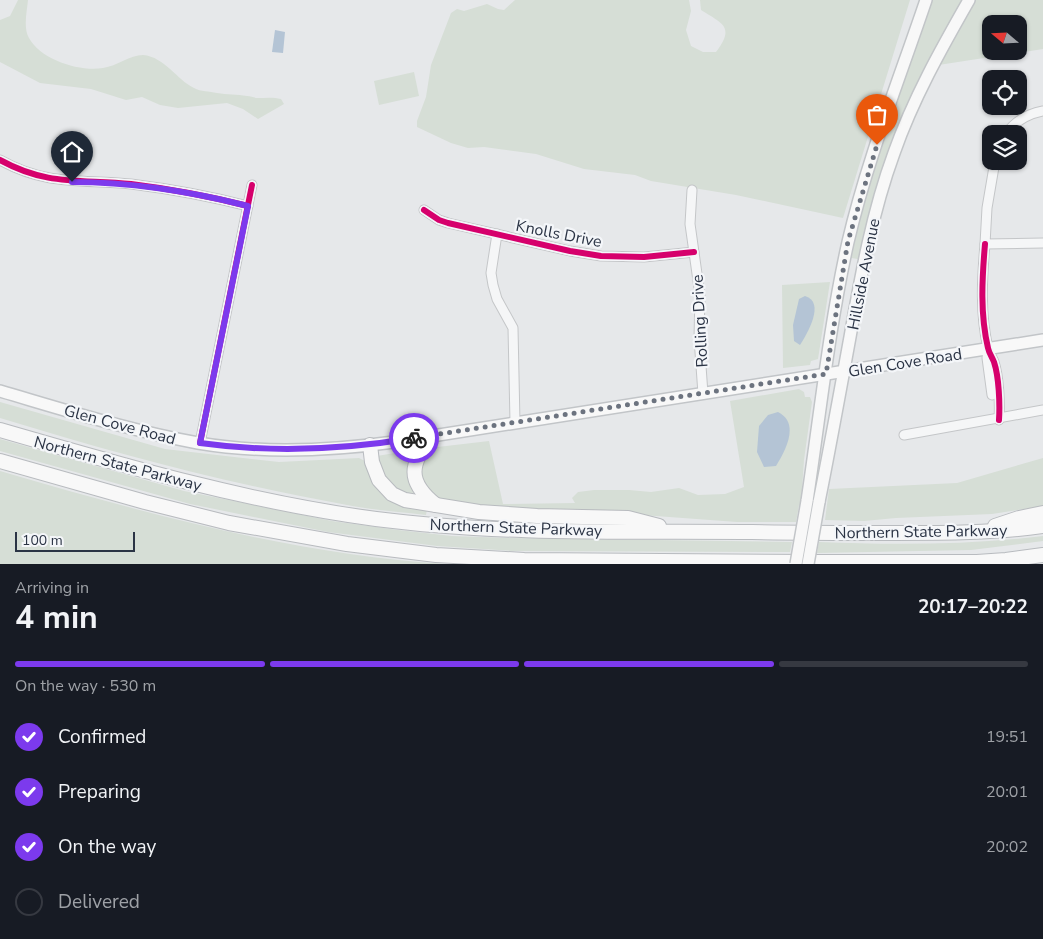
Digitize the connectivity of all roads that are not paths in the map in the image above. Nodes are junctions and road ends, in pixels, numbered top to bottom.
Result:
1 (926, 0) edge
2 (969, 0) edge
3 (1043, 111) edge
4 (1014, 125) edge
5 (0, 160) edge
6 (993, 170) edge
7 (252, 185) dead end
8 (692, 190) dead end
9 (248, 206) junction
10 (424, 210) dead end
11 (497, 234) junction
12 (1043, 243) edge
13 (985, 244) junction
14 (694, 252) junction
15 (1043, 340) edge
16 (988, 348) junction
17 (844, 372) junction
18 (826, 374) junction
19 (0, 391) edge
20 (703, 394) junction
21 (1043, 410) edge
22 (999, 420) junction
23 (515, 423) junction
24 (0, 430) edge
25 (904, 435) dead end
26 (432, 436) junction
27 (200, 443) junction
28 (370, 445) junction
29 (0, 461) edge
30 (813, 501) junction
31 (436, 506) junction
32 (1043, 513) edge
33 (1043, 526) edge
34 (684, 532) junction
35 (978, 532) junction
36 (1041, 556) edge
37 (796, 564) edge
38 (808, 564) edge

1 - 18 main road, Hillside Avenue
2 - 17 main road, Hillside Avenue
3 - 4 street
5 - 9 street
6 - 13 street
7 - 9 street
8 - 14 street, Rolling Drive
9 - 27 street
10 - 11 street, Knolls Drive
11 - 14 street, Knolls Drive
11 - 23 street
12 - 13 street
13 - 16 street
14 - 20 street, Rolling Drive
15 - 16 main road, Glen Cove Road
16 - 17 main road, Glen Cove Road
16 - 22 street
17 - 18 main road, Glen Cove Road
17 - 30 main road, Hillside Avenue
18 - 20 main road, Glen Cove Road
18 - 30 main road, Hillside Avenue
19 - 27 main road, Glen Cove Road
20 - 23 main road, Glen Cove Road
21 - 22 street
22 - 25 street
23 - 26 main road, Glen Cove Road
24 - 34 highway, Northern State Parkway
26 - 28 main road, Glen Cove Road
26 - 31 highway
27 - 28 main road, Glen Cove Road
28 - 31 highway
29 - 36 highway, Northern State Parkway
30 - 37 main road, Hillside Avenue, bridge
30 - 38 main road, Hillside Avenue, bridge
31 - 34 highway
32 - 35 highway
33 - 35 highway, Northern State Parkway
34 - 35 highway, Northern State Parkway

